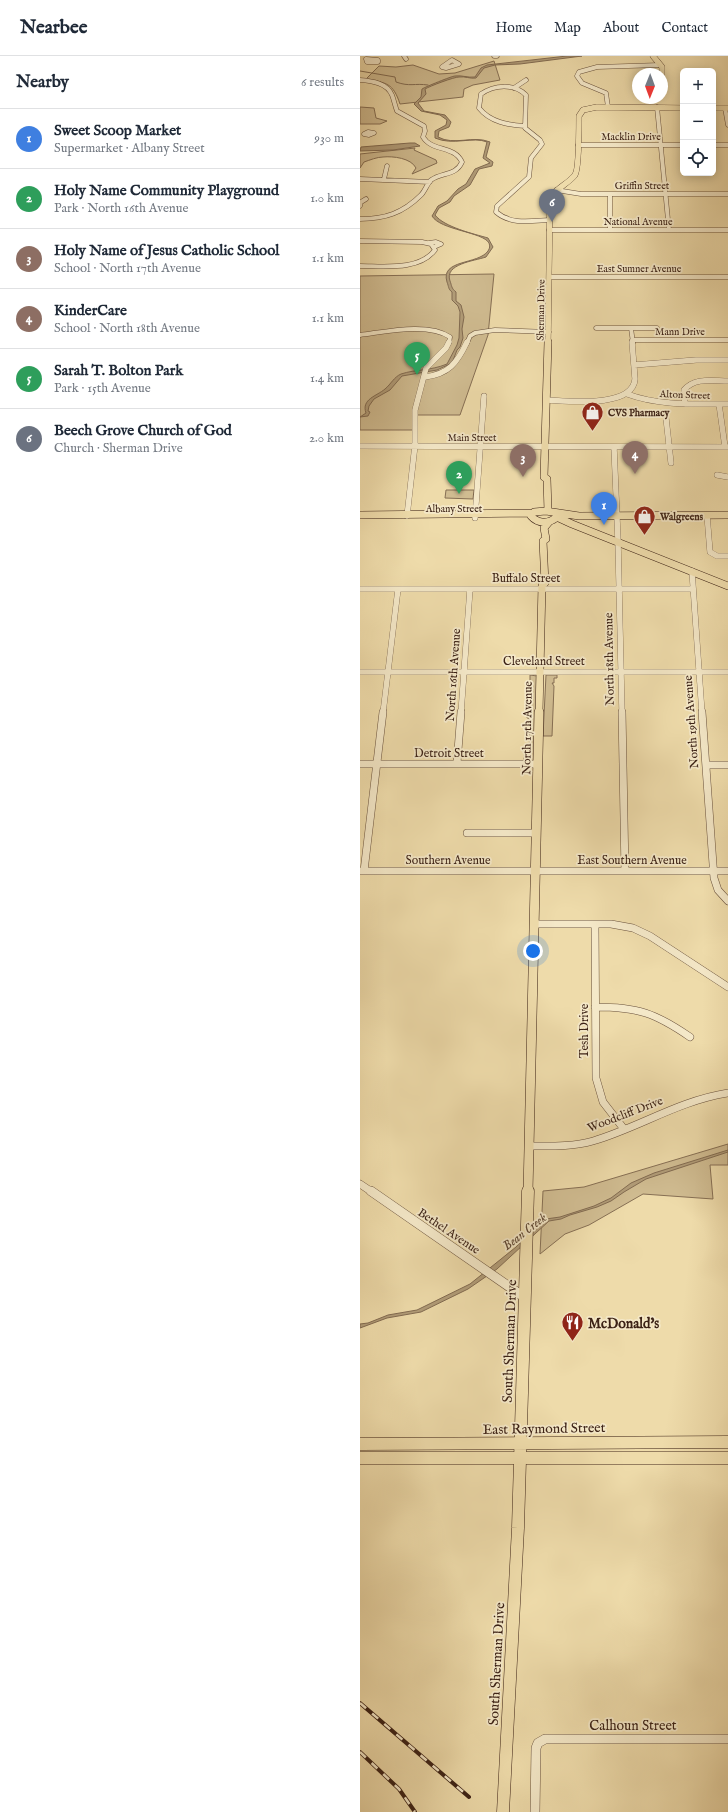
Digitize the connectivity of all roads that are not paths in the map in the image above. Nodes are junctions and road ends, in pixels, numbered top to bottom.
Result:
1 (494, 56) edge
2 (497, 56) edge
3 (653, 57) edge
4 (660, 65) junction
5 (662, 68) edge
6 (360, 80) edge
7 (526, 80) dead end
8 (514, 88) junction
9 (658, 104) edge
10 (608, 107) junction
11 (658, 108) junction
12 (680, 108) edge
13 (716, 108) edge
14 (727, 108) edge
15 (525, 126) junction
16 (728, 126) edge
17 (578, 145) junction
18 (661, 146) junction
19 (680, 146) edge
20 (716, 146) edge
21 (728, 146) edge
22 (387, 166) dead end
23 (360, 179) edge
24 (384, 180) junction
25 (430, 182) junction
26 (556, 190) junction
27 (610, 194) junction
28 (665, 194) junction
29 (728, 194) edge
30 (366, 199) dead end
31 (360, 206) edge
32 (360, 219) edge
33 (549, 220) junction
34 (549, 230) junction
35 (610, 230) junction
36 (669, 230) junction
37 (728, 230) edge
38 (360, 241) edge
39 (429, 243) junction
40 (434, 247) junction
41 (360, 266) edge
42 (550, 277) junction
43 (728, 277) edge
44 (596, 328) dead end
45 (631, 328) junction
46 (657, 328) dead end
47 (549, 332) junction
48 (360, 335) edge
49 (632, 340) junction
50 (728, 340) edge
51 (728, 360) edge
52 (634, 365) junction
53 (425, 373) junction
54 (728, 381) edge
55 (627, 394) junction
56 (484, 396) dead end
57 (548, 400) junction
58 (685, 404) junction
59 (719, 404) junction
60 (728, 404) edge
61 (666, 418) dead end
62 (360, 446) edge
63 (415, 446) junction
64 (480, 446) junction
65 (547, 447) junction
66 (614, 447) junction
67 (669, 447) junction
68 (726, 447) edge
69 (671, 463) dead end
70 (717, 475) dead end
71 (544, 477) junction
72 (728, 477) edge
73 (360, 515) edge
74 (375, 515) junction
75 (407, 515) junction
76 (617, 515) junction
77 (707, 515) junction
78 (728, 515) edge
79 (475, 516) junction
80 (535, 516) junction
81 (580, 516) junction
82 (554, 517) junction
83 (573, 525) junction
84 (543, 541) junction
85 (618, 542) junction
86 (728, 556) edge
87 (692, 571) junction
88 (728, 586) edge
89 (542, 587) junction
90 (360, 589) edge
91 (398, 589) junction
92 (470, 589) junction
93 (619, 589) junction
94 (693, 589) junction
95 (360, 672) edge
96 (388, 672) junction
97 (464, 672) junction
98 (540, 672) junction
99 (620, 672) junction
100 (698, 672) junction
101 (728, 672) edge
102 (457, 763) junction
103 (360, 764) edge
104 (377, 764) junction
105 (538, 764) junction
106 (706, 766) junction
107 (728, 766) edge
108 (467, 833) dead end
109 (536, 833) junction
110 (362, 871) edge
111 (536, 871) junction
112 (625, 871) junction
113 (713, 871) junction
114 (728, 871) edge
115 (728, 901) edge
116 (534, 924) junction
117 (594, 924) junction
118 (728, 987) edge
119 (595, 1007) junction
120 (690, 1037) dead end
121 (728, 1093) edge
122 (624, 1129) junction
123 (529, 1146) junction
124 (360, 1184) edge
125 (524, 1297) junction
126 (728, 1442) edge
127 (360, 1444) edge
128 (521, 1444) junction
129 (360, 1458) edge
130 (520, 1458) junction
131 (728, 1458) edge
132 (728, 1739) edge
133 (503, 1812) edge
134 (535, 1812) edge

1 - 2 street
3 - 4 main road
4 - 5 main road
4 - 10 street
6 - 25 street
7 - 8 street
8 - 15 street
8 - 15 street
9 - 11 main road
10 - 11 main road
10 - 17 main road
11 - 12 main road
11 - 18 street
13 - 14 main road
14 - 16 street
15 - 33 street
17 - 18 street, Macklin Drive
17 - 26 main road
18 - 19 street, Macklin Drive
18 - 28 street
20 - 21 street
22 - 24 street
23 - 24 street
24 - 25 street
25 - 32 street
26 - 27 street, Griffin Street
26 - 33 main road
27 - 28 street, Griffin Street
27 - 35 street
28 - 29 street, Griffin Street
28 - 36 street
30 - 31 street
33 - 34 main road, Sherman Drive
34 - 35 street, National Avenue
34 - 42 main road, Sherman Drive
35 - 36 street, National Avenue
36 - 37 street, National Avenue
38 - 39 street
39 - 40 street
39 - 40 street
40 - 41 street
42 - 43 street, East Sumner Avenue
42 - 47 main road, Sherman Drive
44 - 45 street
45 - 46 street
45 - 49 street
47 - 53 street
47 - 57 main road, Sherman Drive
48 - 53 street
49 - 50 street, Mann Drive
49 - 52 street
51 - 52 street
52 - 55 street
53 - 63 street
54 - 58 street
55 - 57 street
55 - 58 street, Alton Street
56 - 64 street
57 - 65 main road, Sherman Drive
58 - 59 street, Alton Street
59 - 60 street, Alton Street
59 - 68 street
61 - 67 street
62 - 63 street, Main Street
63 - 64 street, Main Street
63 - 75 street
64 - 65 street, Main Street
64 - 79 street
65 - 66 street, Main Street
65 - 71 main road, North 17th Avenue
66 - 67 street, Main Street
66 - 76 street, North 18th Avenue
67 - 68 street, Main Street
67 - 69 street
70 - 72 street
71 - 80 main road, North 17th Avenue
71 - 82 main road, North 17th Avenue
73 - 74 main road, Albany Street
74 - 75 main road, Albany Street
74 - 79 main road, Albany Street
75 - 79 main road, Albany Street
76 - 77 main road
76 - 81 main road
76 - 85 street, North 18th Avenue
77 - 78 main road
77 - 86 street
79 - 80 main road, Albany Street
80 - 82 main road
80 - 82 main road
80 - 84 main road, North 17th Avenue
81 - 82 main road
81 - 83 main road
82 - 83 main road
82 - 84 main road, North 17th Avenue
83 - 85 main road
84 - 89 main road, North 17th Avenue
85 - 87 main road
85 - 93 street, North 18th Avenue
87 - 88 main road
87 - 94 street, North 19th Avenue
89 - 92 street, Buffalo Street
89 - 93 street, Buffalo Street
89 - 98 main road, North 17th Avenue
90 - 91 street, Buffalo Street
91 - 92 street, Buffalo Street
91 - 96 street
92 - 97 street, North 16th Avenue
93 - 94 street, Buffalo Street
93 - 99 street, North 18th Avenue
94 - 100 street, North 19th Avenue
95 - 96 street, Cleveland Street
96 - 97 street, Cleveland Street
96 - 104 street
97 - 98 street, Cleveland Street
97 - 102 street, North 16th Avenue
98 - 99 street, Cleveland Street
98 - 105 main road, North 17th Avenue
99 - 100 street, Cleveland Street
99 - 112 street, North 18th Avenue
100 - 101 street, Cleveland Street
100 - 106 street, North 19th Avenue
102 - 104 street, Detroit Street
102 - 105 street, Detroit Street
103 - 104 street, Detroit Street
104 - 110 street
105 - 109 main road, North 17th Avenue
106 - 107 street
106 - 113 street, North 19th Avenue
108 - 109 street
109 - 111 main road, North 17th Avenue
110 - 111 street, Southern Avenue
111 - 112 street, East Southern Avenue
111 - 116 main road, South Sherman Drive
112 - 113 street, East Southern Avenue
113 - 114 street, East Southern Avenue
113 - 115 street, North 19th Avenue
116 - 117 street
116 - 123 main road, South Sherman Drive
117 - 118 street
117 - 119 street, Tesh Drive
119 - 120 street
119 - 122 street, Tesh Drive
121 - 122 street, Woodcliff Drive
122 - 123 street, Woodcliff Drive
123 - 125 main road, South Sherman Drive
124 - 125 street, Bethel Avenue
125 - 128 main road, South Sherman Drive
126 - 128 main road, East Raymond Street
127 - 128 main road, East Raymond Street
128 - 130 main road, South Sherman Drive
129 - 130 main road
130 - 131 main road
130 - 133 main road, South Sherman Drive
132 - 134 street, Calhoun Street

